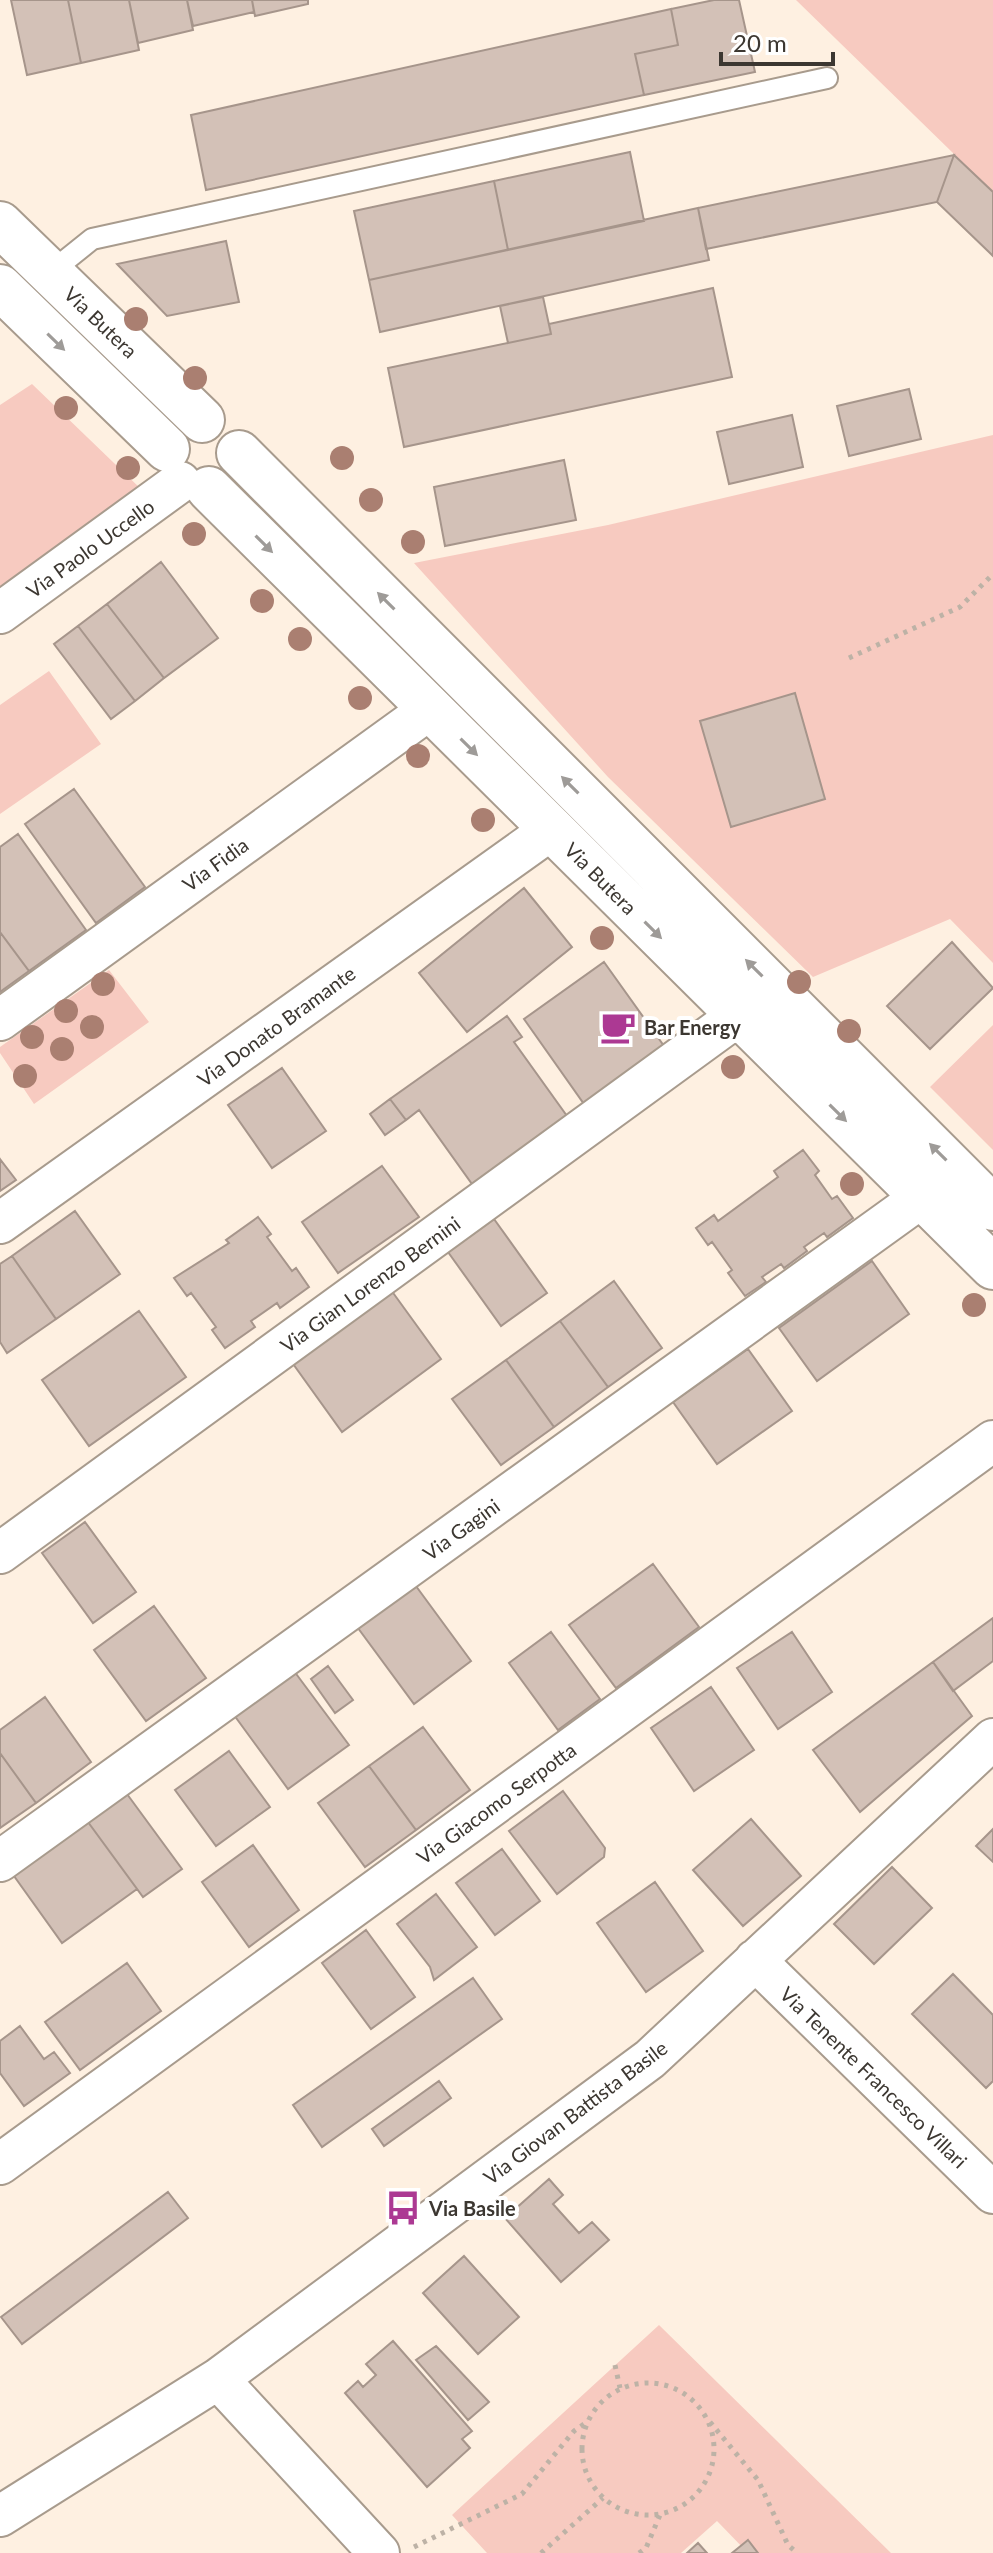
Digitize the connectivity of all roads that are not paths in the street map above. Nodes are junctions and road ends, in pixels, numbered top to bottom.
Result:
1 (827, 78) dead end
2 (0, 224) edge
3 (50, 273) junction
4 (8, 295) edge
5 (202, 420) junction
6 (239, 453) junction
7 (185, 473) junction
8 (0, 613) edge
9 (430, 709) junction
10 (552, 829) junction
11 (739, 1015) junction
12 (0, 1020) edge
13 (922, 1197) junction
14 (993, 1208) edge
15 (0, 1223) edge
16 (993, 1267) edge
17 (993, 1441) edge
18 (0, 1553) edge
19 (993, 1739) edge
20 (0, 1861) edge
21 (755, 1960) junction
22 (0, 2164) edge
23 (993, 2193) edge
24 (218, 2379) junction
25 (0, 2516) edge
26 (379, 2553) edge

1 - 3 lane
2 - 3 main road, Via Butera
3 - 4 lane
3 - 5 main road, Via Butera
4 -> 7 main road, Via Butera
5 - 6 main road
5 - 7 main road
6 - 7 main road
14 -> 6 main road
7 - 8 street, Via Paolo Uccello
7 -> 9 main road, Via Butera
9 -> 10 main road, Via Butera
9 - 12 street, Via Fidia
10 -> 11 main road, Via Butera
10 - 15 street, Via Donato Bramante
11 -> 13 main road, Via Butera
11 - 18 street, Via Gian Lorenzo Bernini
13 - 16 main road, Via Butera
13 - 20 street, Via Gagini
17 - 22 street, Via Giacomo Serpotta
19 - 21 street, Via Giovan Battista Basile
21 - 23 street, Via Tenente Francesco Villari
21 - 24 street, Via Giovan Battista Basile
24 - 25 street, Via Giovan Battista Basile
24 - 26 street

